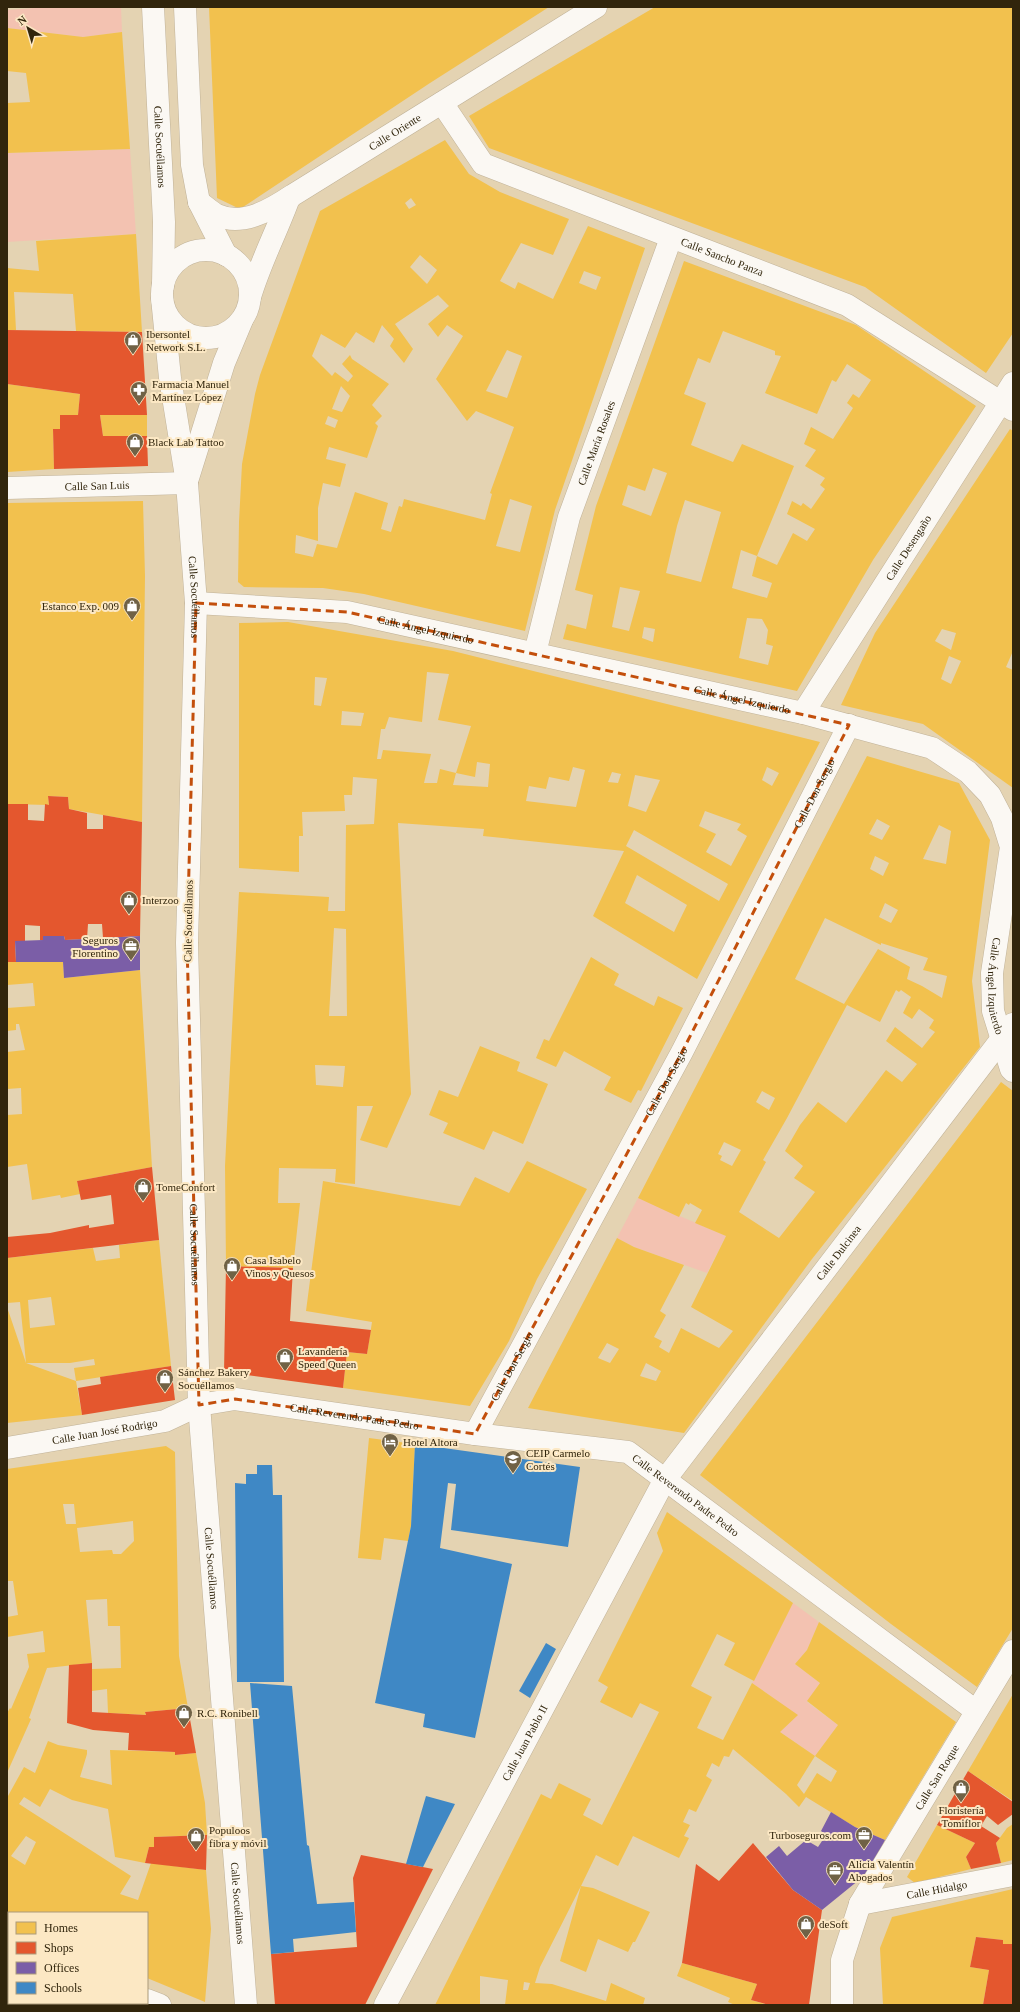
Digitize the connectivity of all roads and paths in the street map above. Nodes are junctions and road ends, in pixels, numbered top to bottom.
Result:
1 (153, 7) edge
2 (185, 7) edge
3 (596, 7) edge
4 (442, 103) junction
5 (290, 198) junction
6 (199, 202) junction
7 (671, 238) junction
8 (226, 255) junction
9 (162, 292) junction
10 (245, 311) junction
11 (1013, 382) edge
12 (1007, 406) edge
13 (187, 483) junction
14 (7, 488) edge
15 (196, 603) junction
16 (535, 653) junction
17 (803, 713) junction
18 (849, 725) junction
19 (1008, 1032) edge
20 (1013, 1071) edge
21 (199, 1405) junction
22 (475, 1434) junction
23 (7, 1448) edge
24 (664, 1481) junction
25 (1013, 1651) edge
26 (976, 1711) junction
27 (1013, 1875) edge
28 (860, 1904) junction
29 (148, 2000) edge
30 (160, 2005) edge
31 (246, 2005) edge
32 (385, 2005) edge
33 (842, 2005) edge

1 - 9 street, Calle Socuéllamos
2 - 6 street
3 - 4 street, Calle Oriente
4 - 5 street, Calle Oriente
4 - 7 street, Calle Sancho Panza
5 - 6 street, Calle Oriente
5 - 10 street
6 - 8 street
7 - 12 street, Calle Sancho Panza
7 - 16 street, Calle María Rosales
8 - 9 street
8 - 10 street
9 - 10 street
9 - 13 street, Calle Socuéllamos
10 - 13 street, Calle Socuéllamos
11 - 12 street, Calle Desengaño
12 - 17 street, Calle Desengaño
13 - 14 street, Calle San Luis
13 - 15 street, Calle Socuéllamos
15 - 16 street, Calle Ángel Izquierdo
15 - 21 street, Calle Socuéllamos
16 - 17 street, Calle Ángel Izquierdo
17 - 18 street, Calle Ángel Izquierdo
18 - 19 street, Calle Ángel Izquierdo
18 - 22 street, Calle Don Sergio
19 - 20 street, Calle Ángel Izquierdo
19 - 24 street, Calle Dulcinea
21 - 22 street, Calle Reverendo Padre Pedro
21 - 23 street, Calle Juan José Rodrigo
21 - 31 street, Calle Socuéllamos
22 - 24 street, Calle Reverendo Padre Pedro
24 - 26 street, Calle Reverendo Padre Pedro
24 - 32 street, Calle Juan Pablo II
25 - 26 street, Calle San Roque
26 - 28 street, Calle San Roque
27 - 28 street, Calle Hidalgo
28 - 33 street, Calle San Roque
29 - 30 street

